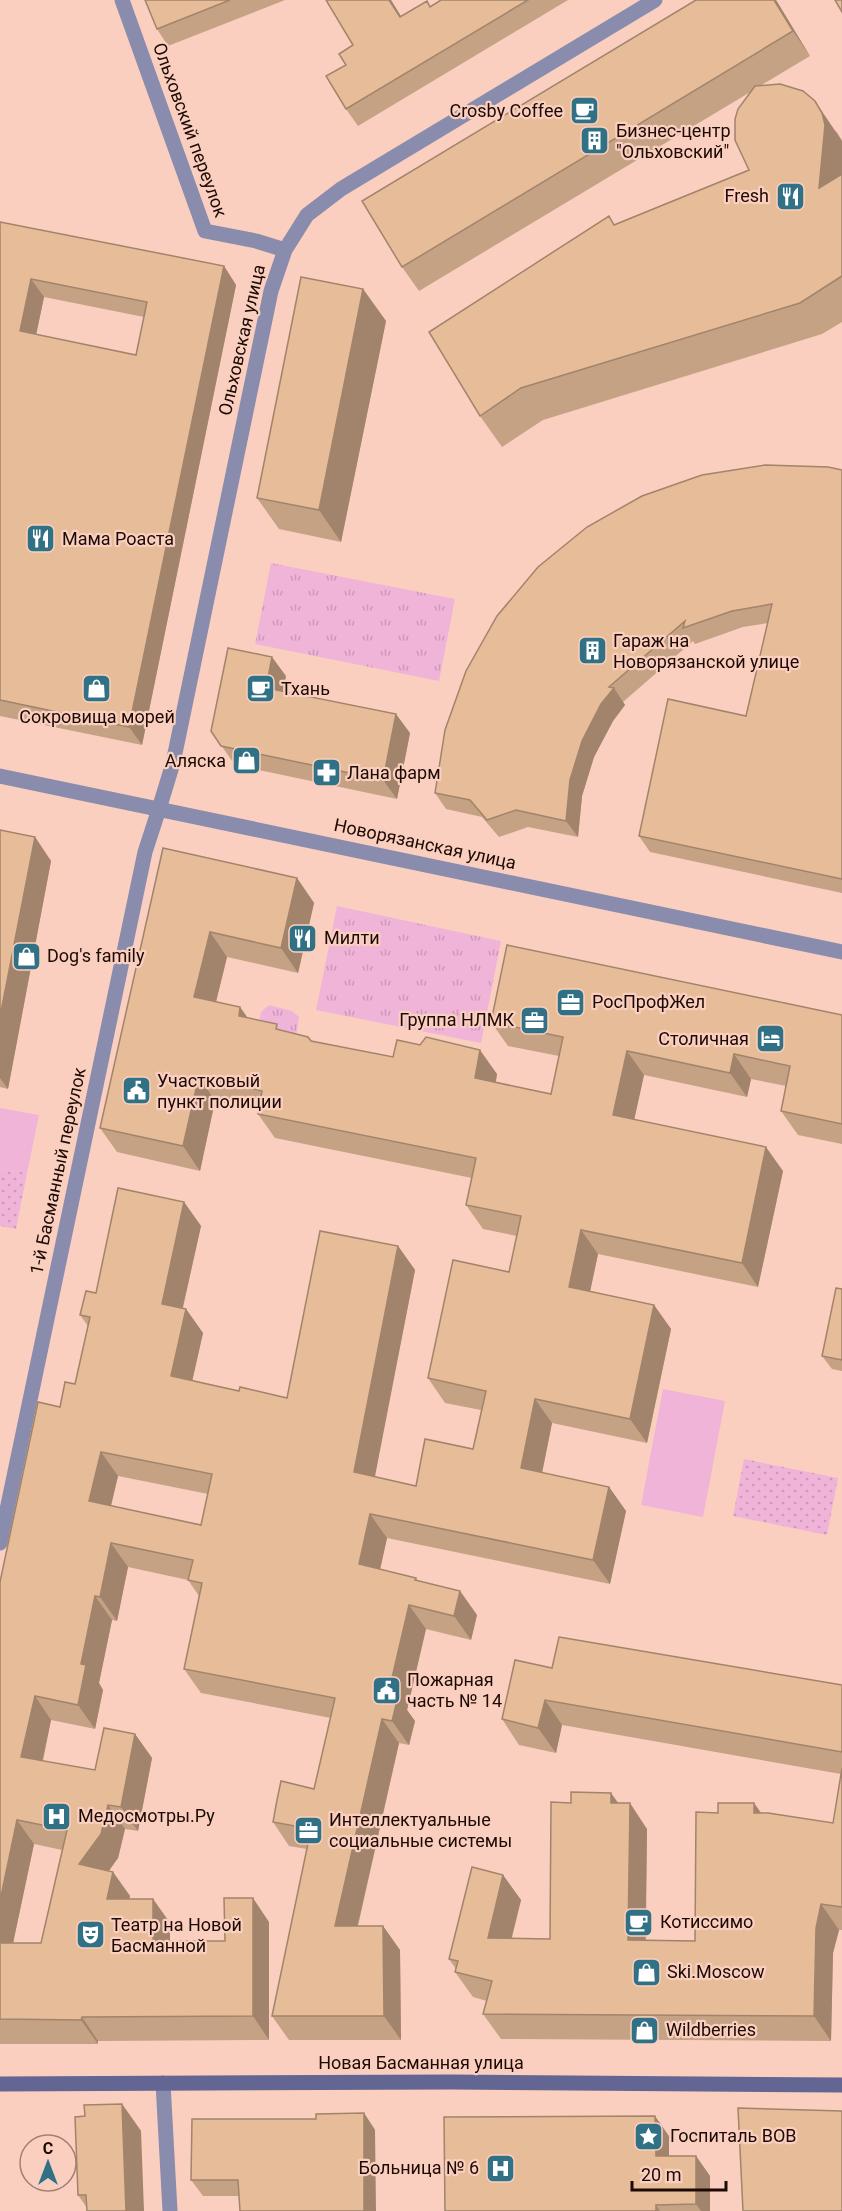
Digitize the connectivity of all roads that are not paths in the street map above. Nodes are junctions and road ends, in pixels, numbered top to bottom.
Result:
1 (122, 0) edge
2 (655, 0) edge
3 (285, 250) junction
4 (0, 776) edge
5 (159, 809) junction
6 (842, 952) edge
7 (0, 1543) edge
8 (163, 2082) junction
9 (0, 2084) edge
10 (842, 2085) edge
11 (170, 2211) edge

1 - 3 street, Ольховский переулок
2 - 3 street, Ольховская улица
3 - 5 street, Ольховская улица
4 - 5 street, Новорязанская улица
5 - 6 street, Новорязанская улица
5 - 7 street, 1-й Басманный переулок
8 - 9 main road, Новая Басманная улица
8 - 10 main road, Новая Басманная улица
8 - 11 street

